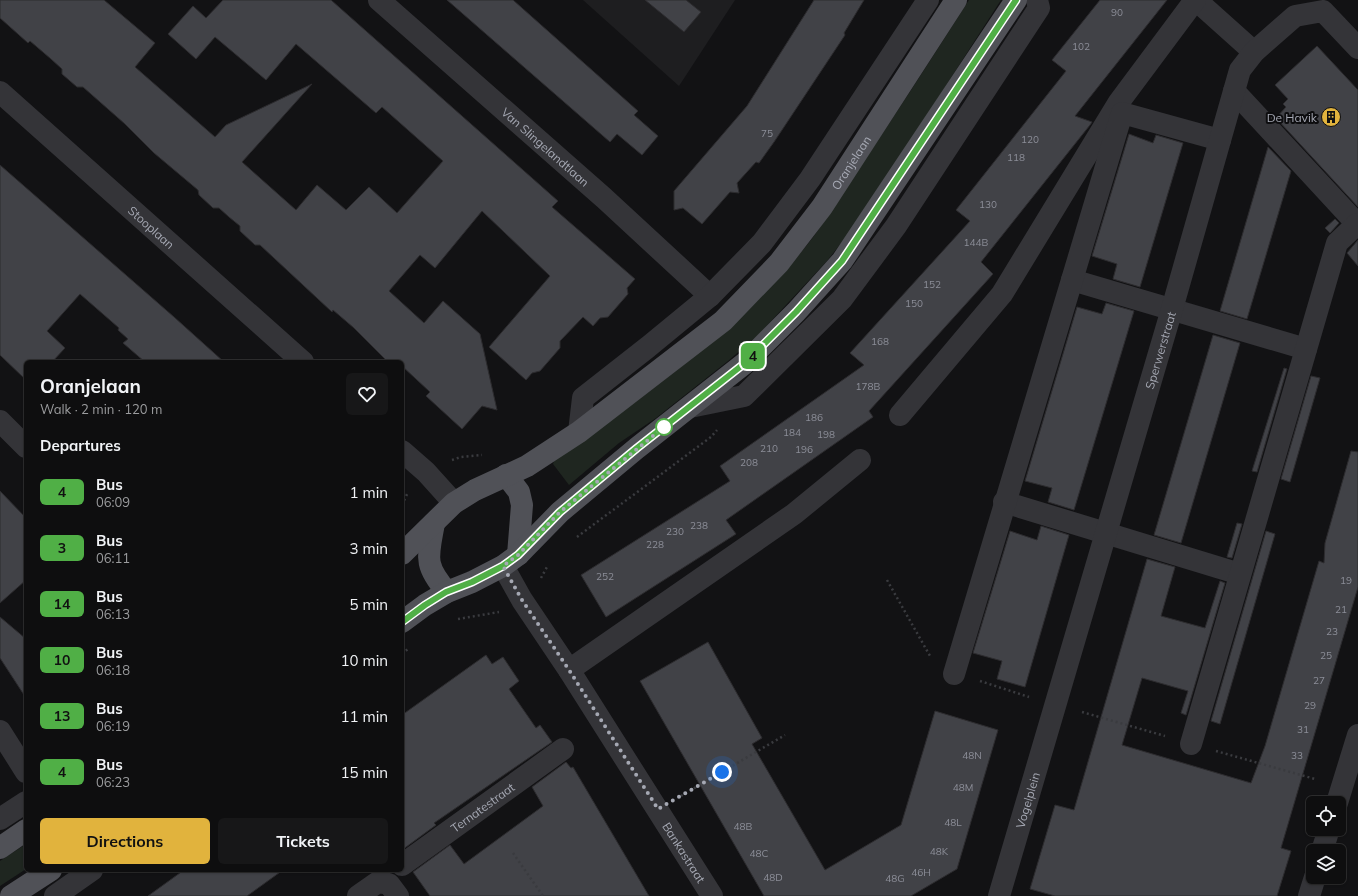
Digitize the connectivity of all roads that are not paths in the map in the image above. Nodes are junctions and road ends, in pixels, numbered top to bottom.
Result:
1 (379, 0) edge
2 (928, 0) edge
3 (956, 0) edge
4 (1016, 0) edge
5 (1037, 0) edge
6 (1195, 0) edge
7 (1358, 48) edge
8 (1254, 52) junction
9 (1234, 91) junction
10 (0, 92) edge
11 (1220, 140) junction
12 (1358, 225) edge
13 (1072, 280) junction
14 (710, 296) junction
15 (1172, 309) junction
16 (1306, 349) junction
17 (301, 360) edge
18 (690, 407) junction
19 (900, 415) dead end
20 (0, 421) edge
21 (579, 432) junction
22 (24, 445) edge
23 (404, 452) edge
24 (860, 460) dead end
25 (506, 475) junction
26 (1004, 502) junction
27 (454, 503) junction
28 (434, 523) junction
29 (1106, 533) junction
30 (404, 552) edge
31 (511, 560) junction
32 (1240, 574) junction
33 (446, 592) junction
34 (404, 621) edge
35 (569, 670) junction
36 (954, 674) road end
37 (1056, 705) joint
38 (0, 731) edge
39 (1358, 735) edge
40 (1191, 744) road end
41 (563, 749) dead end
42 (24, 769) edge
43 (1340, 795) edge
44 (24, 803) edge
45 (0, 819) edge
46 (24, 831) edge
47 (0, 848) edge
48 (404, 864) edge
49 (48, 872) edge
50 (89, 872) edge
51 (381, 874) edge
52 (1313, 884) edge
53 (11, 896) edge
54 (55, 896) edge
55 (358, 896) edge
56 (398, 896) edge
57 (712, 896) edge
58 (999, 896) edge
59 (1309, 896) edge

1 - 14 street, Van Slingelandtlaan
2 - 14 street, Oranjelaan
3 - 21 main road, Oranjelaan
4 - 18 main road
5 - 18 street
6 - 8 street
6 - 19 street
7 - 8 street, Sperwerstraat
8 - 9 street, Sperwerstraat
9 - 11 street, Sperwerstraat
9 - 12 street
10 - 17 street, Stooplaan
11 - 13 street
11 - 15 street, Sperwerstraat
12 - 16 street
13 - 15 street
13 - 26 street
14 - 21 street, Oranjelaan
15 - 16 street
15 - 29 street, Sperwerstraat
16 - 32 street
18 - 31 main road
20 - 22 street
21 - 25 main road, Oranjelaan
23 - 27 street
24 - 35 street
25 - 27 main road, Oranjelaan
25 - 31 main road
26 - 29 street
26 - 36 street
27 - 28 main road, Oranjelaan
28 - 30 main road, Oranjelaan
28 - 33 main road
29 - 32 street
29 - 37 street, Sperwerstraat
31 - 33 main road
31 - 35 street, Bankastraat
32 - 40 street
33 - 34 main road
35 - 57 street, Bankastraat
37 - 58 street, Vogelplein
38 - 42 street
39 - 43 street
41 - 48 street, Ternatestraat
44 - 45 street
46 - 47 main road
49 - 53 main road
50 - 54 street
51 - 55 street
51 - 56 street
52 - 59 street

